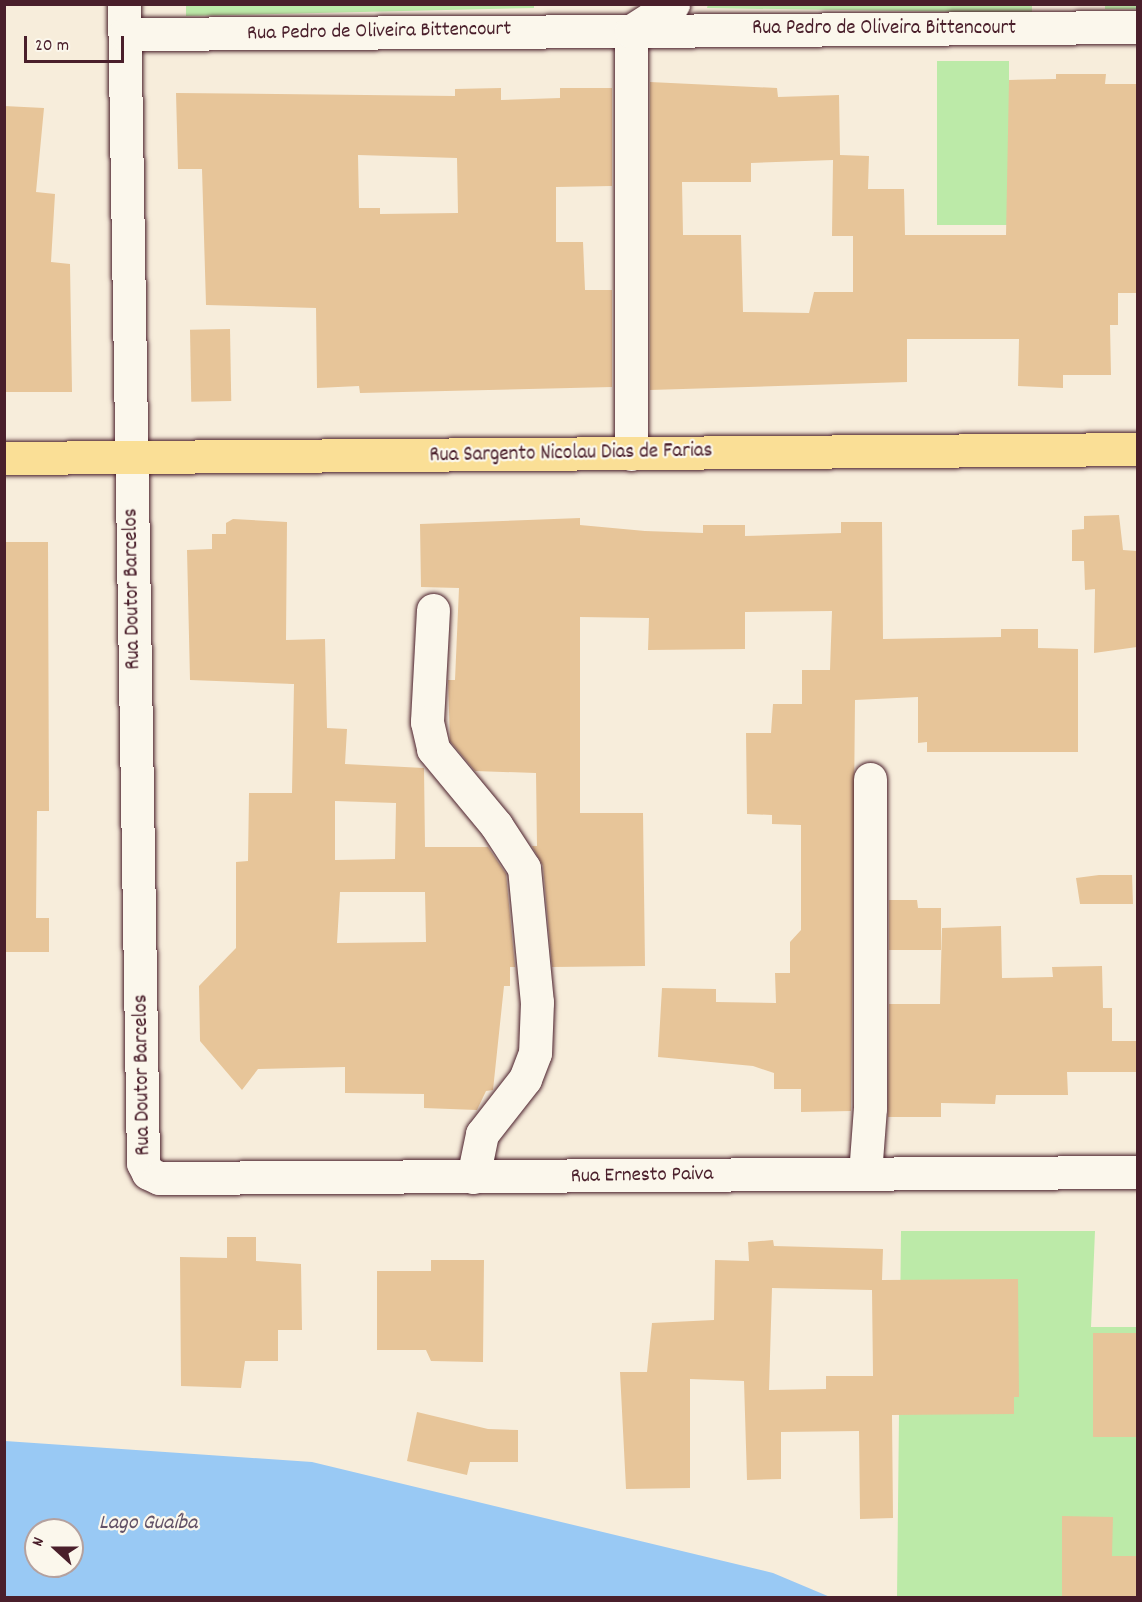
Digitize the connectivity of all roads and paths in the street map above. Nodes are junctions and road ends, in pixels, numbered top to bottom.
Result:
1 (561, 4) edge
2 (673, 4) edge
3 (1063, 16) edge
4 (125, 19) edge
5 (1137, 27) edge
6 (598, 29) junction
7 (631, 31) junction
8 (1137, 449) edge
9 (631, 454) junction
10 (4, 458) edge
11 (131, 459) junction
12 (433, 610) dead end
13 (870, 778) dead end
14 (1137, 1172) edge
15 (148, 1173) joint
16 (865, 1174) junction
17 (473, 1177) junction

1 - 6 street
2 - 7 street
3 - 5 street, Rua Pedro de Oliveira Bittencourt
3 - 7 street, Rua Pedro de Oliveira Bittencourt
4 - 6 street, Rua Pedro de Oliveira Bittencourt
4 - 11 street, Rua Doutor Barcelos
6 - 7 street, Rua Pedro de Oliveira Bittencourt
7 - 9 street
8 - 9 main road, Rua Sargento Nicolau Dias de Farias
9 - 11 main road, Rua Sargento Nicolau Dias de Farias
10 - 11 main road, Rua Sargento Nicolau Dias de Farias
11 - 15 street, Rua Doutor Barcelos
12 - 17 street
13 - 16 street
14 - 16 street, Rua Ernesto Paiva
15 - 17 street, Rua Ernesto Paiva
16 - 17 street, Rua Ernesto Paiva

